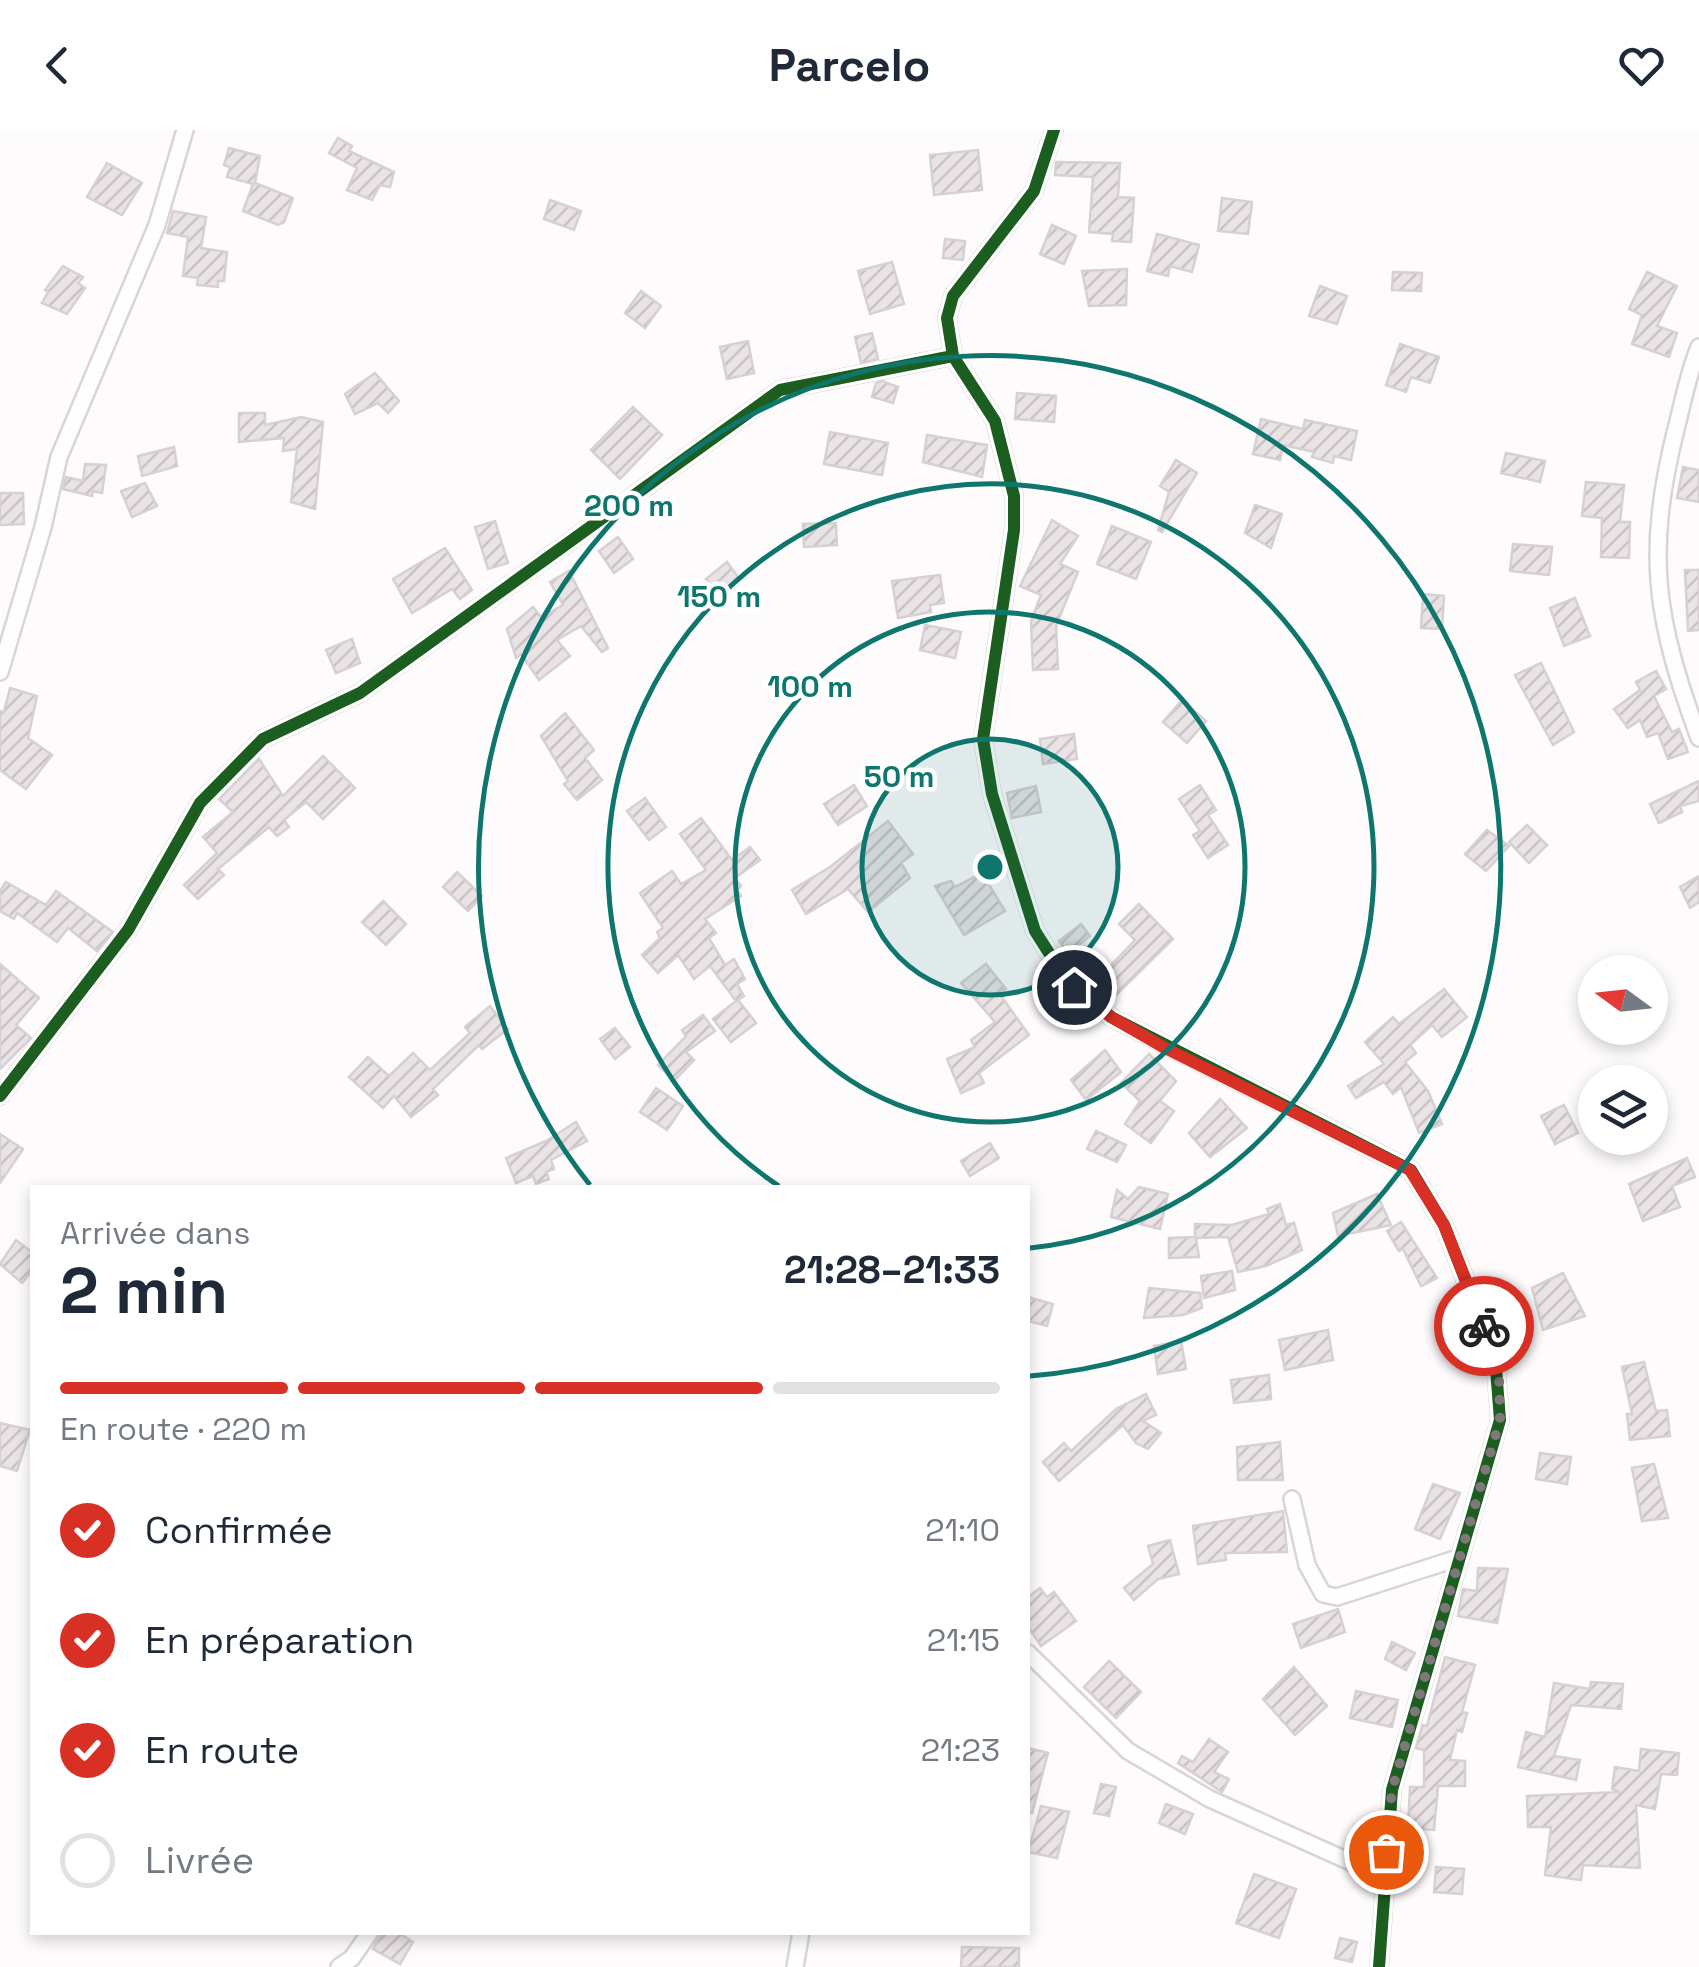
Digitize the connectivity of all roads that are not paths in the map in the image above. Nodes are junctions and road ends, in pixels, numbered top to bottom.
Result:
1 (184, 130) edge
2 (1054, 130) edge
3 (1699, 348) edge
4 (953, 356) junction
5 (0, 672) edge
6 (1699, 738) edge
7 (0, 1096) edge
8 (1292, 1499) dead end
9 (1458, 1558) junction
10 (1030, 1655) edge
11 (1384, 1877) junction
12 (367, 1935) edge
13 (800, 1935) edge
14 (339, 1967) edge
15 (795, 1967) edge
16 (1378, 1967) edge

1 - 5 street
2 - 4 street
3 - 6 street
4 - 7 street
4 - 9 street
8 - 9 street
9 - 11 street
10 - 11 street
11 - 16 street
12 - 14 street
13 - 15 street

